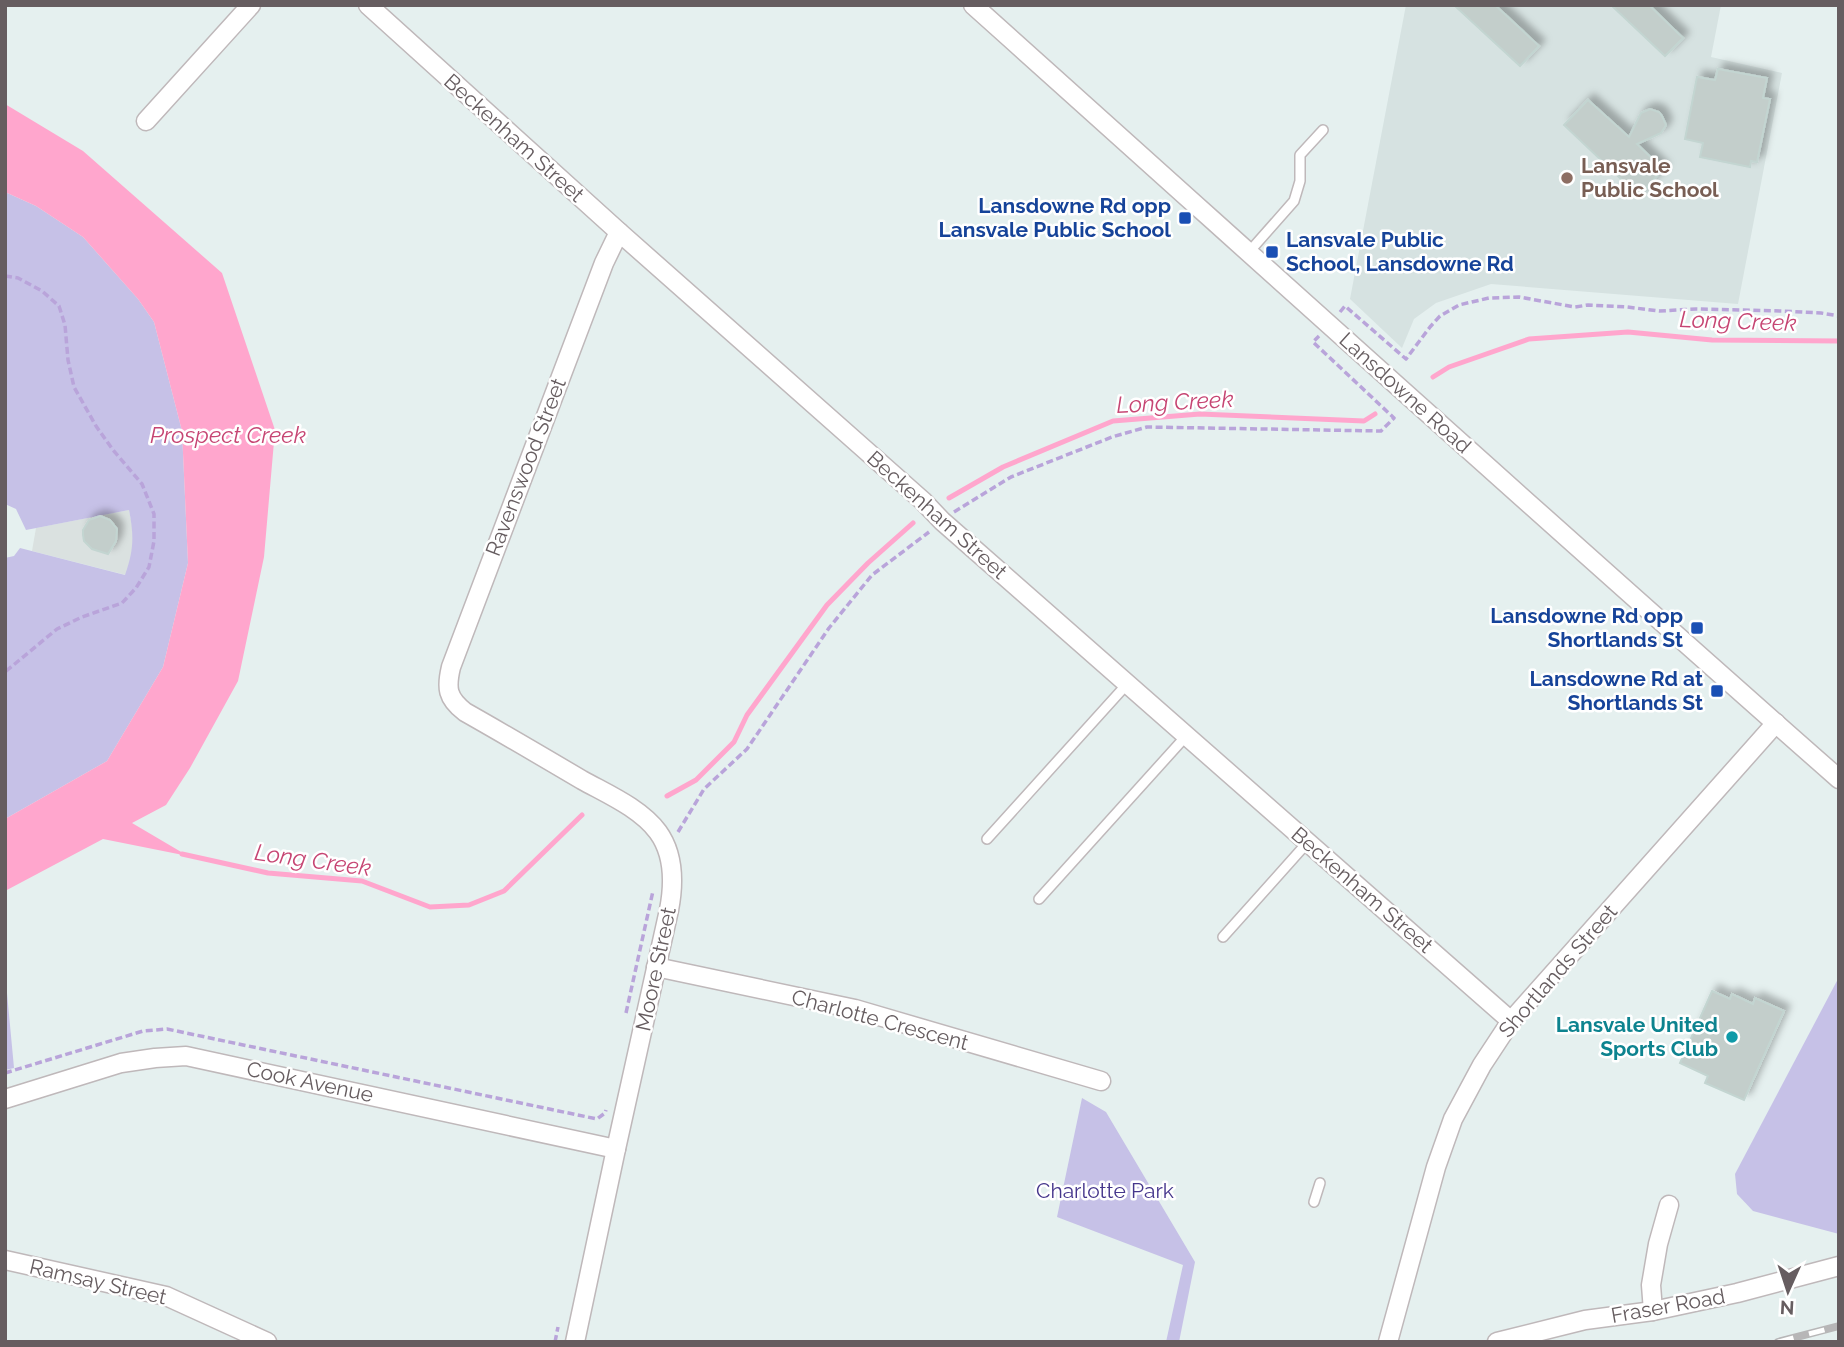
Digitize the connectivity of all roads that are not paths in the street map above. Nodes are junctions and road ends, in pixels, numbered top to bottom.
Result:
1 (251, 5) edge
2 (368, 5) edge
3 (973, 5) edge
4 (146, 121) dead end
5 (1323, 130) dead end
6 (619, 232) junction
7 (1249, 252) junction
8 (1128, 683) junction
9 (456, 704) joint
10 (1776, 723) junction
11 (1187, 736) junction
12 (1839, 779) edge
13 (987, 839) dead end
14 (1307, 842) junction
15 (1040, 899) dead end
16 (1223, 937) dead end
17 (656, 967) junction
18 (1511, 1021) junction
19 (1101, 1081) dead end
20 (5, 1100) edge
21 (615, 1149) junction
22 (1320, 1183) dead end
23 (1314, 1202) dead end
24 (1669, 1205) dead end
25 (5, 1260) edge
26 (1839, 1266) edge
27 (1654, 1311) junction
28 (267, 1342) edge
29 (575, 1342) edge
30 (1388, 1342) edge
31 (1497, 1342) edge

1 - 4 street
2 - 6 street, Beckenham Street
3 - 7 street, Lansdowne Road
5 - 7 lane
6 - 8 street, Beckenham Street
6 - 9 street, Ravenswood Street
7 - 10 street, Lansdowne Road
8 - 11 street, Beckenham Street
8 - 13 lane
9 - 17 street, Moore Street
10 - 12 street, Lansdowne Road
10 - 18 street, Shortlands Street
11 - 14 street, Beckenham Street
11 - 15 lane
14 - 16 lane
14 - 18 street, Beckenham Street
17 - 19 street, Charlotte Crescent
17 - 21 street, Moore Street
18 - 30 street, Shortlands Street
20 - 21 street, Cook Avenue
21 - 29 street, Moore Street
22 - 23 lane
24 - 27 street
25 - 28 street, Ramsay Street
26 - 27 street, Fraser Road
27 - 31 street, Fraser Road

